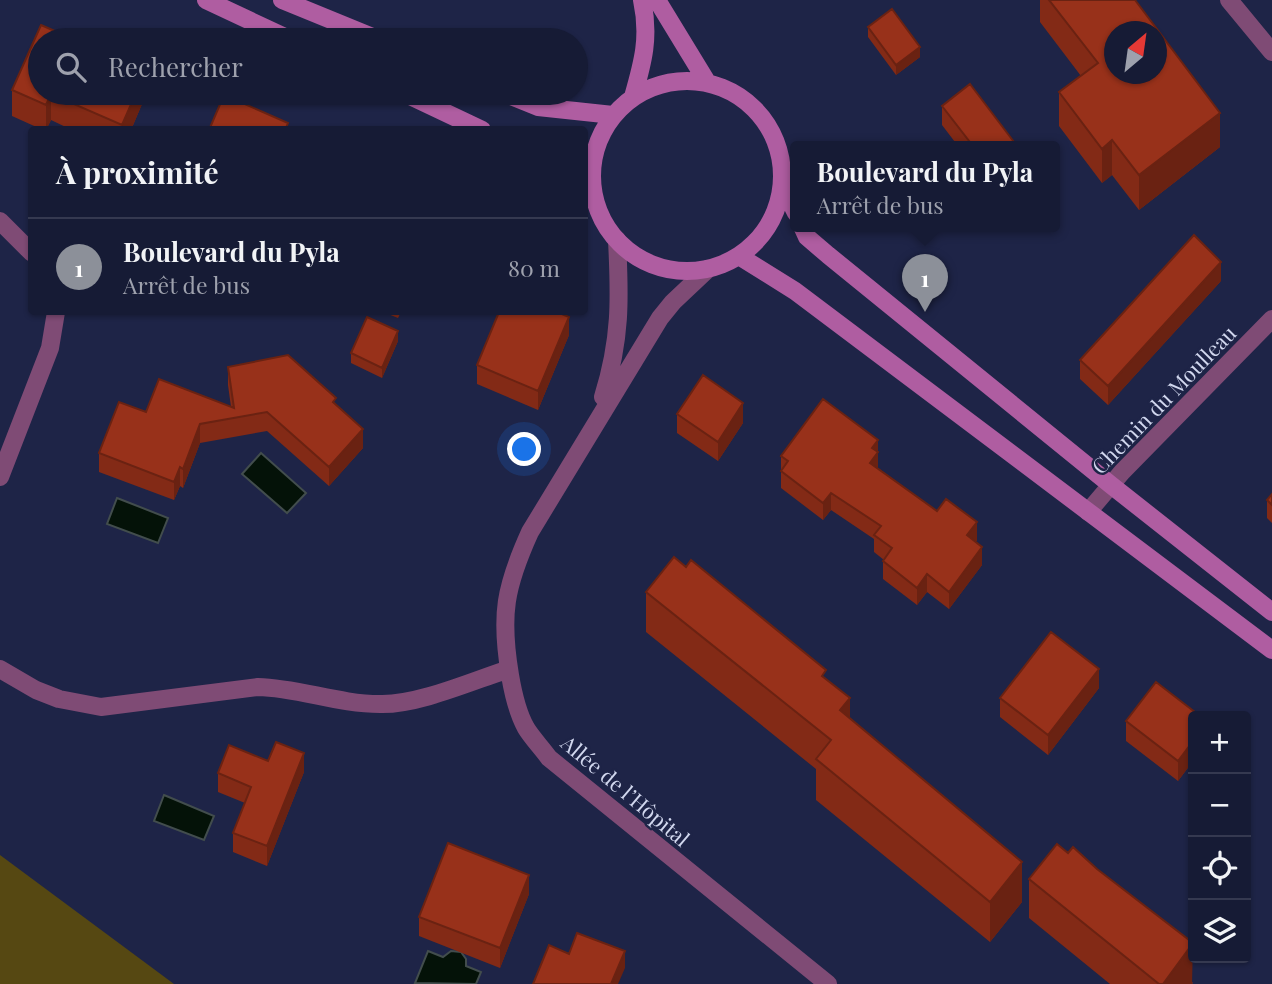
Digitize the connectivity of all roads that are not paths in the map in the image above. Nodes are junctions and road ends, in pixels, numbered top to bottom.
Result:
1 (206, 0) edge
2 (282, 0) edge
3 (642, 0) edge
4 (657, 0) edge
5 (1229, 0) edge
6 (266, 28) edge
7 (351, 28) edge
8 (1272, 52) edge
9 (707, 82) junction
10 (633, 97) junction
11 (429, 105) edge
12 (533, 105) edge
13 (613, 116) junction
14 (474, 126) edge
15 (782, 185) junction
16 (589, 187) edge
17 (790, 201) edge
18 (0, 221) edge
19 (805, 232) edge
20 (617, 240) junction
21 (28, 249) edge
22 (739, 256) junction
23 (708, 269) junction
24 (56, 315) edge
25 (1272, 319) edge
26 (595, 424) junction
27 (0, 477) edge
28 (1111, 485) junction
29 (1088, 512) junction
30 (1272, 612) edge
31 (1272, 650) edge
32 (0, 669) edge
33 (509, 669) junction
34 (828, 984) edge

1 - 6 main road
2 - 7 main road
3 - 10 main road
4 - 9 main road
5 - 8 street
9 - 10 main road
9 - 15 main road
10 - 13 main road
11 - 14 main road
12 - 13 main road
13 - 16 main road
15 - 17 main road
15 - 22 main road
16 - 20 main road
18 - 21 street
19 - 28 main road
20 - 23 main road
20 - 26 street, Allée de l’Hôpital
22 - 23 main road
22 - 29 main road
23 - 26 street, Allée de l’Hôpital
24 - 27 street
25 - 28 street, Chemin du Moulleau
26 - 33 street, Allée de l’Hôpital
28 - 29 street, Chemin du Moulleau
28 - 30 main road
29 - 31 main road
32 - 33 street
33 - 34 street, Allée de l’Hôpital

